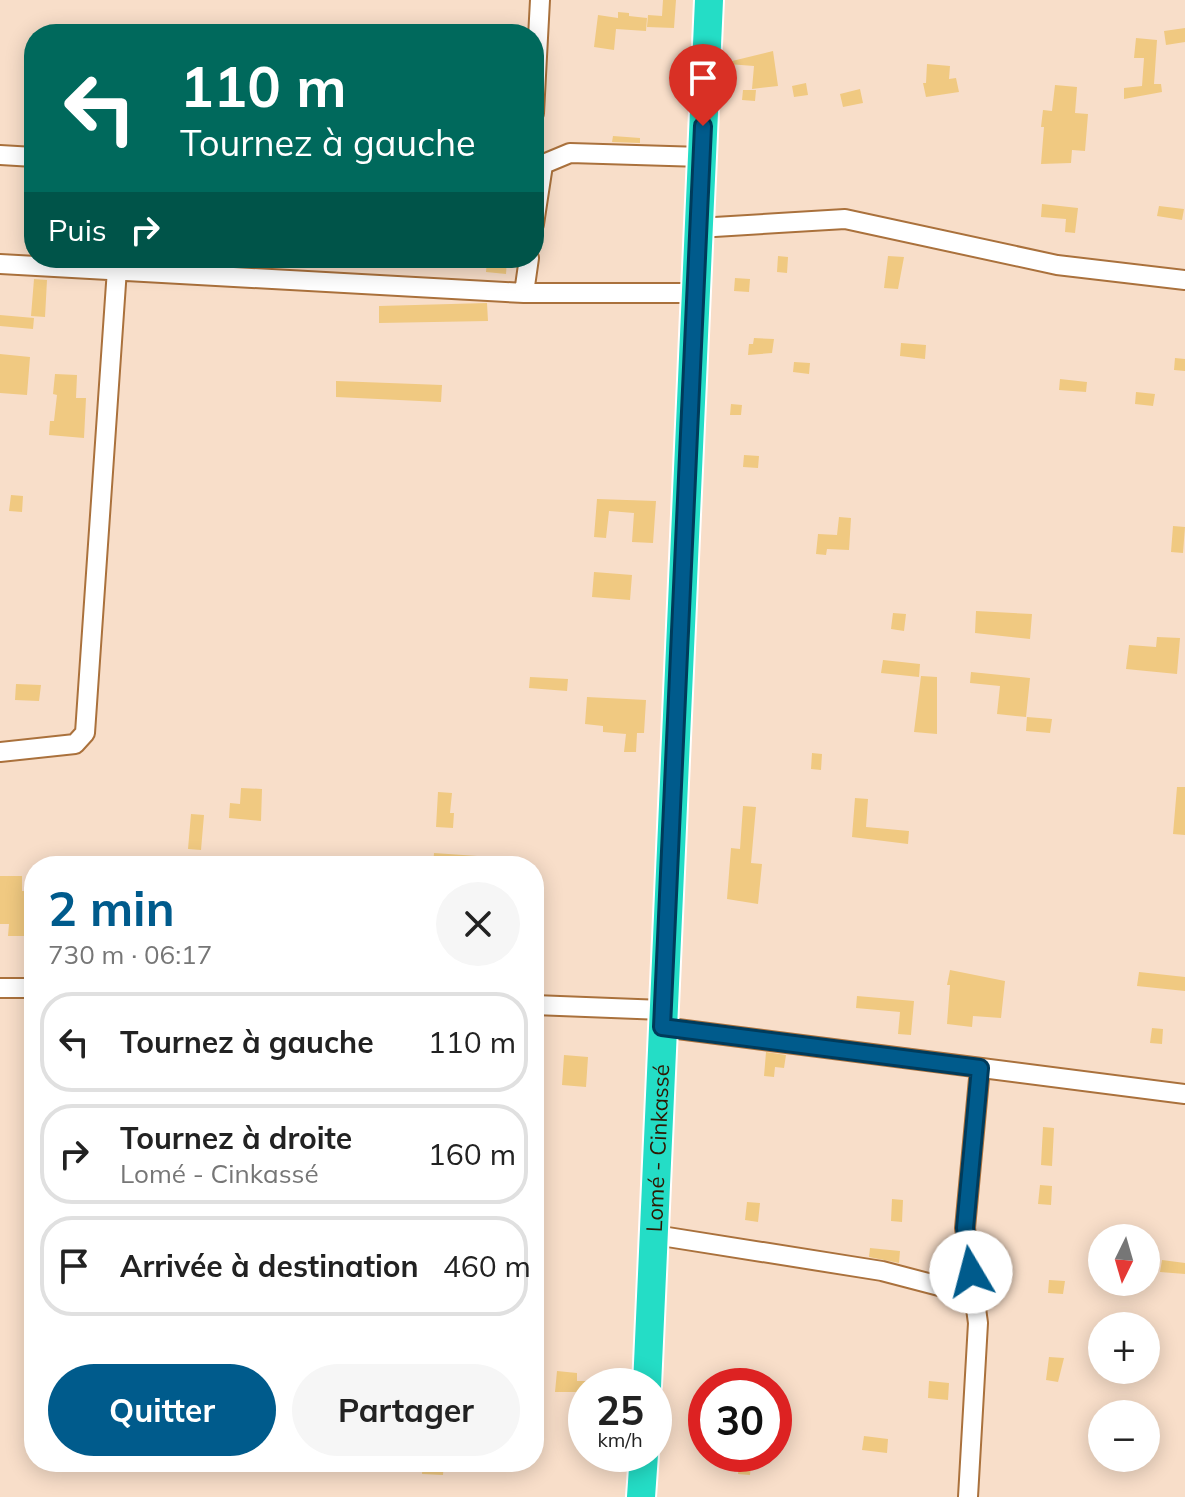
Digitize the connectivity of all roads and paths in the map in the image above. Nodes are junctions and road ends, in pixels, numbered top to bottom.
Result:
1 (540, 0) edge
2 (709, 0) edge
3 (539, 24) edge
4 (0, 155) edge
5 (24, 156) edge
6 (702, 157) junction
7 (544, 164) edge
8 (698, 228) junction
9 (0, 264) edge
10 (24, 265) edge
11 (94, 268) edge
12 (528, 268) edge
13 (117, 269) junction
14 (1185, 280) edge
15 (524, 293) junction
16 (695, 293) junction
17 (0, 752) edge
18 (0, 988) edge
19 (24, 988) edge
20 (544, 1006) edge
21 (662, 1019) junction
22 (980, 1068) junction
23 (1185, 1094) edge
24 (655, 1235) junction
25 (974, 1295) junction
26 (648, 1368) edge
27 (643, 1472) edge
28 (641, 1497) edge
29 (968, 1497) edge

1 - 3 street
2 - 6 highway, Lomé - Cinkassé
4 - 5 street
6 - 7 street
6 - 8 highway, Lomé - Cinkassé
8 - 14 street
8 - 16 highway, Lomé - Cinkassé
9 - 10 street
11 - 13 street
12 - 15 street
13 - 15 street
13 - 17 street
15 - 16 street
16 - 21 highway, Lomé - Cinkassé
18 - 19 street
20 - 21 street
21 - 22 street
21 - 24 highway, Lomé - Cinkassé
22 - 23 street
22 - 25 street
24 - 25 street
24 - 26 highway, Lomé - Cinkassé
25 - 29 street
27 - 28 highway

